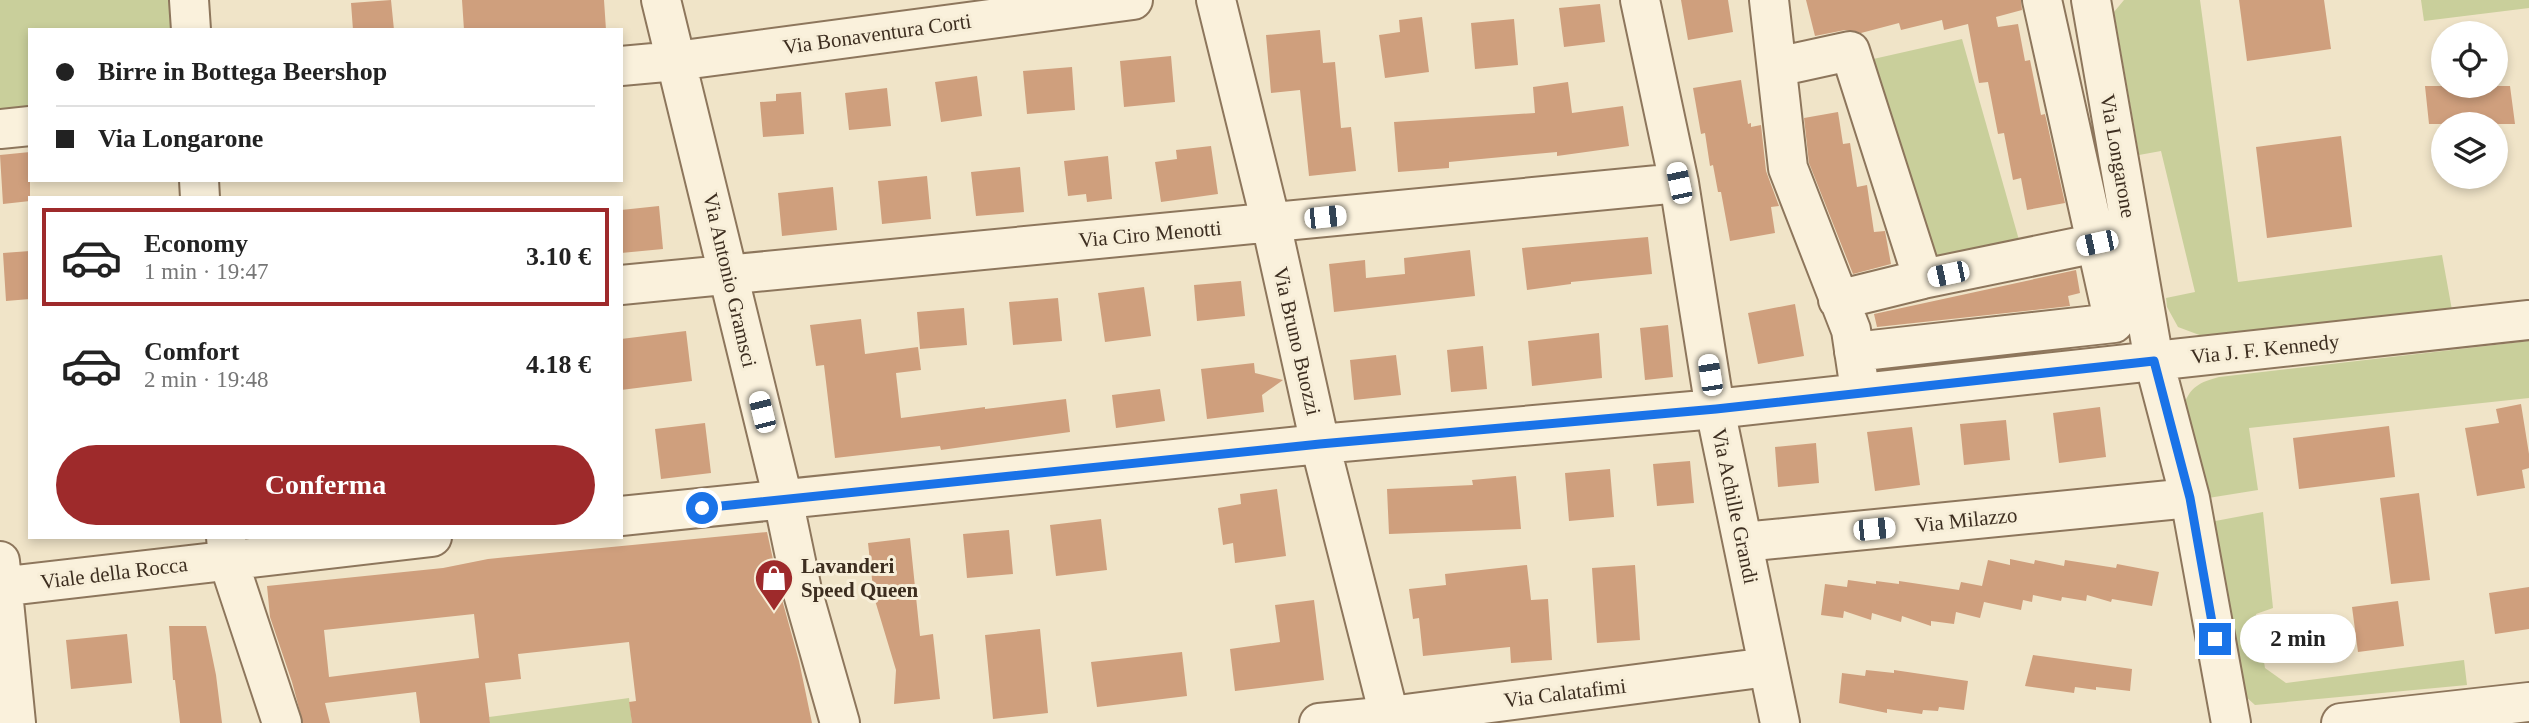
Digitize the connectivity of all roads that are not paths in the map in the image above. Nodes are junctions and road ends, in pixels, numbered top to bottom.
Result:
1 (189, 0) edge
2 (661, 0) edge
3 (1133, 0) edge
4 (1216, 0) edge
5 (1640, 0) edge
6 (1769, 0) edge
7 (2042, 0) edge
8 (2091, 0) edge
9 (191, 28) edge
10 (676, 61) junction
11 (623, 66) edge
12 (1777, 67) junction
13 (28, 126) edge
14 (0, 129) edge
15 (1679, 183) junction
16 (1271, 223) junction
17 (2097, 243) junction
18 (728, 274) junction
19 (1923, 279) junction
20 (623, 285) edge
21 (1838, 300) junction
22 (2529, 320) edge
23 (2091, 326) junction
24 (1854, 352) junction
25 (2154, 361) junction
26 (2096, 367) junction
27 (1861, 393) junction
28 (1716, 409) junction
29 (1320, 444) junction
30 (2190, 498) junction
31 (783, 499) junction
32 (623, 516) edge
33 (398, 539) edge
34 (1743, 542) junction
35 (227, 549) edge
36 (1, 578) edge
37 (1768, 667) junction
38 (2529, 702) edge
39 (1391, 720) edge
40 (16, 723) edge
41 (282, 723) edge
42 (839, 723) edge
43 (1319, 723) edge
44 (1780, 723) edge
45 (2231, 723) edge
46 (2341, 723) edge

1 - 9 street
2 - 10 street, Via Antonio Gramsci
3 - 10 street, Via Bonaventura Corti
4 - 16 street, Via Bruno Buozzi
5 - 15 street, Via Achille Grandi
6 - 12 street
7 - 17 street
8 - 25 street, Via Longarone
10 - 11 street, Via Bonaventura Corti
10 - 18 street, Via Antonio Gramsci
12 - 19 street
12 - 21 street
13 - 14 street
15 - 16 street, Via Ciro Menotti
15 - 28 street, Via Achille Grandi
16 - 18 street, Via Ciro Menotti
16 - 29 street, Via Bruno Buozzi
17 - 19 street
17 - 23 street
18 - 20 street, Via Ciro Menotti
18 - 31 street, Via Antonio Gramsci
19 - 21 street
21 - 24 street
22 - 25 street, Via J. F. Kennedy
23 - 24 street
23 - 26 street
24 - 27 street
25 - 26 street, Via J. F. Kennedy
25 - 30 street, Via Longarone
26 - 27 street, Via J. F. Kennedy
27 - 28 street, Via J. F. Kennedy
28 - 29 street, Via J. F. Kennedy
28 - 34 street, Via Achille Grandi
29 - 31 street, Via J. F. Kennedy
29 - 39 street, Via Bruno Buozzi
30 - 34 street, Via Milazzo
30 - 45 street, Via Longarone
31 - 32 street, Via J. F. Kennedy
31 - 42 street, Via Antonio Gramsci
33 - 35 street
34 - 37 street, Via Achille Grandi
35 - 36 street, Viale della Rocca
35 - 41 street
36 - 40 street
37 - 39 street, Via Calatafimi
37 - 44 street, Via Achille Grandi
38 - 46 street
39 - 43 street, Via Calatafimi

